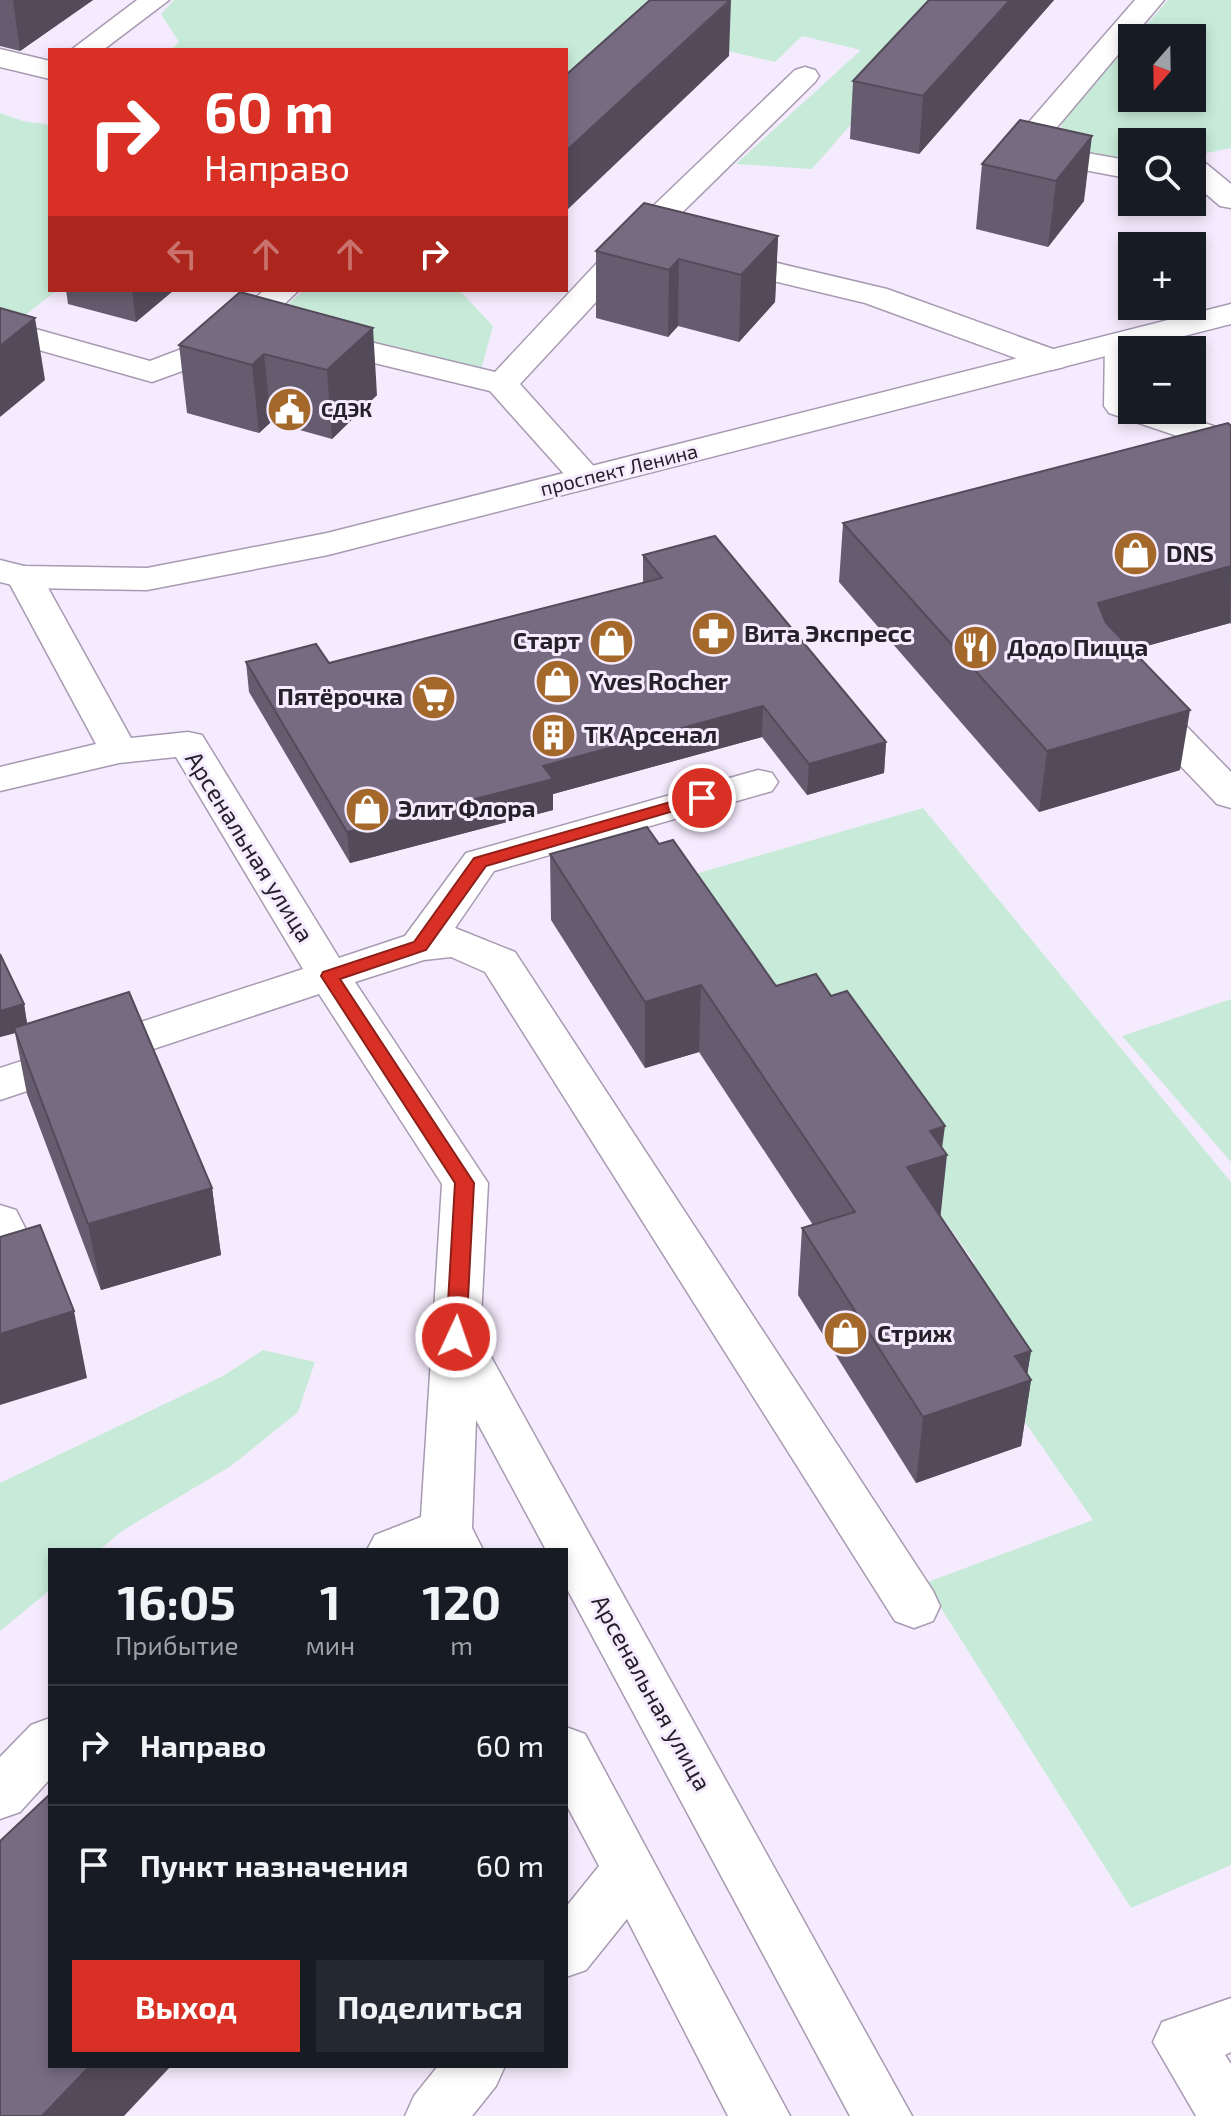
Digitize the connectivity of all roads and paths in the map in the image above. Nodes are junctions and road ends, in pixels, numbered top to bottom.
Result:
1 (155, 0) edge
2 (1150, 0) edge
3 (88, 48) edge
4 (0, 58) edge
5 (48, 70) edge
6 (805, 76) dead end
7 (1231, 156) edge
8 (1206, 162) edge
9 (1118, 167) edge
10 (1206, 178) edge
11 (1231, 199) edge
12 (662, 245) junction
13 (281, 292) edge
14 (1231, 314) edge
15 (0, 329) edge
16 (1148, 336) edge
17 (227, 341) junction
18 (1118, 344) edge
19 (1052, 360) junction
20 (502, 384) junction
21 (1174, 424) edge
22 (1231, 452) edge
23 (586, 478) junction
24 (12, 574) edge
25 (1123, 684) edge
26 (119, 751) junction
27 (0, 779) edge
28 (758, 782) dead end
29 (1231, 795) edge
30 (420, 946) junction
31 (329, 976) junction
32 (0, 1084) edge
33 (0, 1222) edge
34 (0, 1257) edge
35 (456, 1337) junction
36 (452, 1540) edge
37 (405, 1548) edge
38 (914, 1606) dead end
39 (48, 1744) edge
40 (568, 1755) edge
41 (0, 1795) edge
42 (631, 1870) junction
43 (568, 1949) edge
44 (1231, 2025) edge
45 (473, 2068) edge
46 (435, 2116) edge
47 (760, 2116) edge
48 (882, 2116) edge
49 (1230, 2116) edge

1 - 3 street
2 - 9 street
4 - 5 street
6 - 12 street
7 - 8 street
10 - 11 street
12 - 19 street
12 - 20 street
13 - 17 street
14 - 16 street, проспект Ленина
15 - 17 street
17 - 20 street
18 - 19 street, проспект Ленина
19 - 23 street, проспект Ленина
20 - 23 street
21 - 22 street
23 - 24 street, проспект Ленина
24 - 26 street
25 - 29 street
26 - 27 street
26 - 31 street, Арсенальная улица
28 - 30 street
30 - 31 street
30 - 38 street
31 - 32 street
31 - 35 street, Арсенальная улица
33 - 34 street
35 - 36 street
35 - 48 street, Арсенальная улица
36 - 37 street
39 - 41 street
40 - 42 street
42 - 43 street
42 - 47 street
44 - 49 street
45 - 46 street

